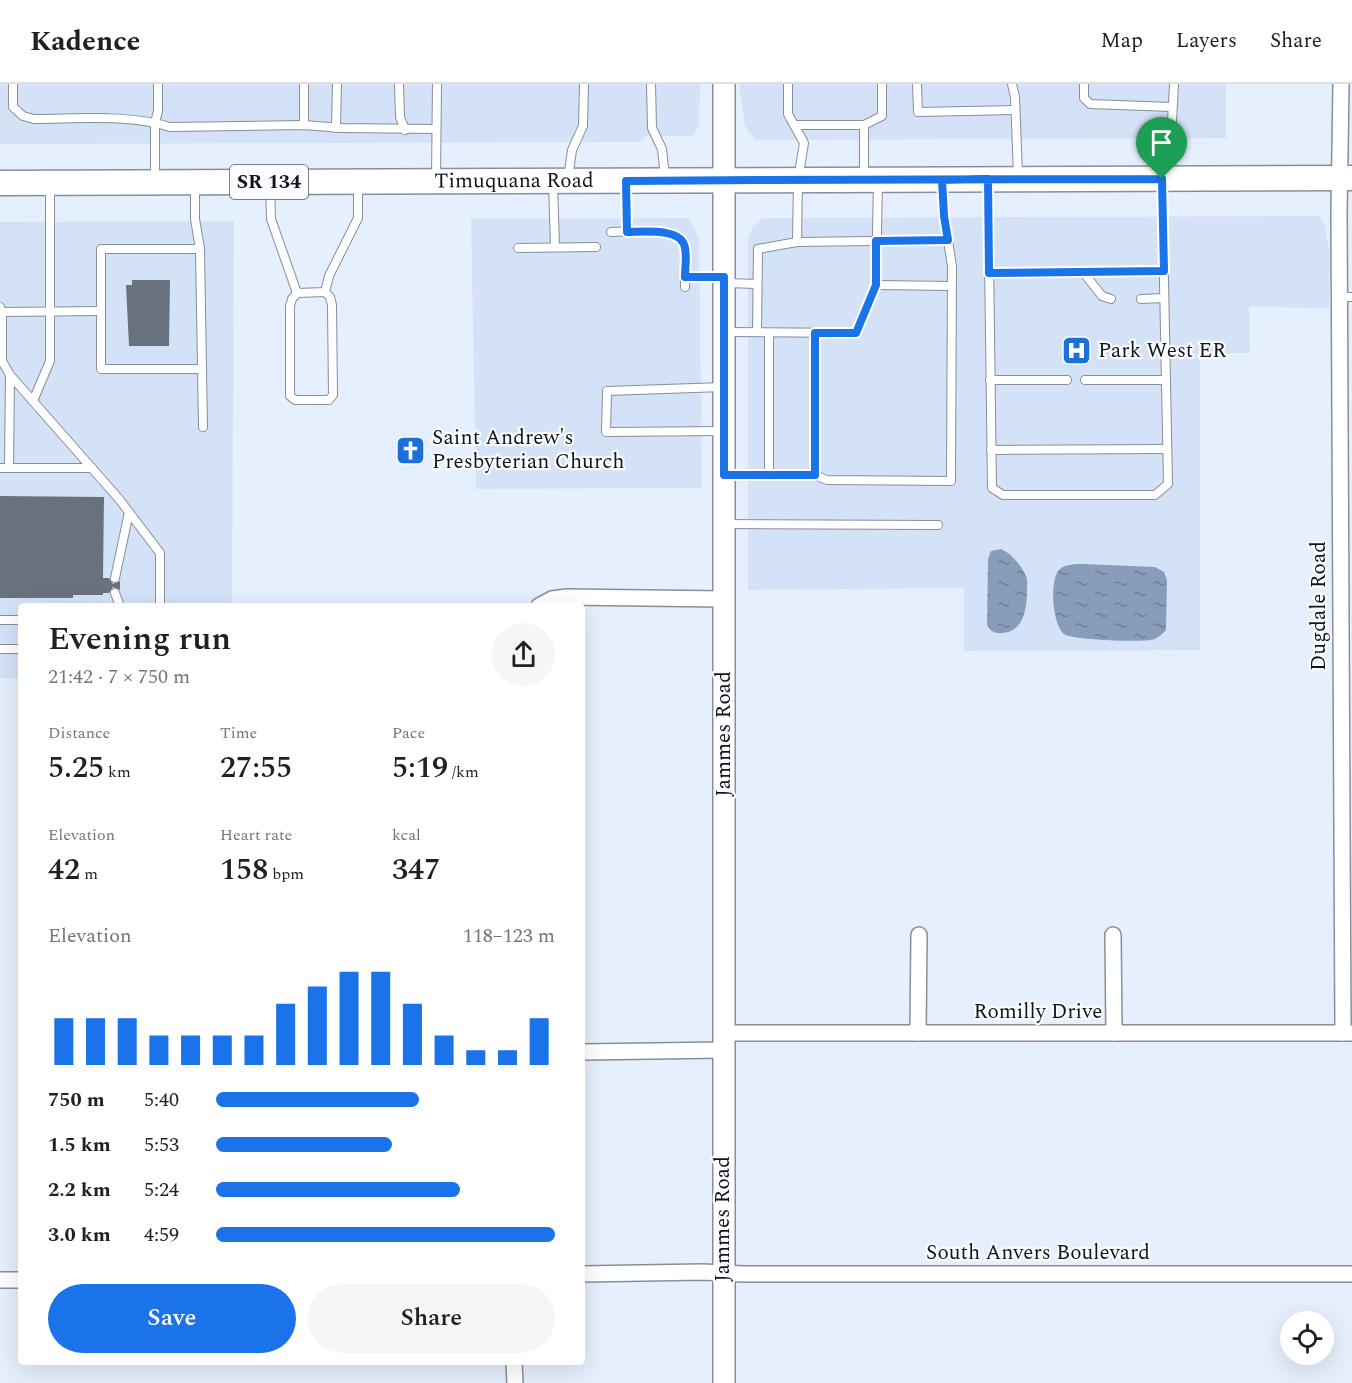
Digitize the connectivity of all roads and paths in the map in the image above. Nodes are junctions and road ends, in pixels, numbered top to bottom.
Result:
1 (13, 84) edge
2 (158, 84) edge
3 (304, 84) edge
4 (337, 84) edge
5 (399, 84) edge
6 (437, 84) edge
7 (584, 84) edge
8 (651, 84) edge
9 (724, 84) edge
10 (788, 84) edge
11 (882, 84) edge
12 (917, 84) edge
13 (1012, 84) edge
14 (1084, 84) edge
15 (1174, 84) edge
16 (1341, 84) edge
17 (1172, 107) junction
18 (1015, 110) junction
19 (155, 123) junction
20 (304, 125) junction
21 (796, 125) junction
22 (864, 125) junction
23 (336, 128) junction
24 (436, 129) junction
25 (405, 130) junction
26 (1345, 178) edge
27 (988, 179) junction
28 (1018, 179) junction
29 (1166, 179) junction
30 (724, 180) junction
31 (798, 180) junction
32 (871, 180) junction
33 (942, 180) junction
34 (560, 181) junction
35 (626, 181) junction
36 (666, 181) junction
37 (195, 182) junction
38 (270, 182) junction
39 (358, 182) junction
40 (436, 182) junction
41 (0, 183) edge
42 (50, 183) junction
43 (155, 183) junction
44 (611, 232) dead end
45 (627, 232) junction
46 (948, 240) junction
47 (876, 241) junction
48 (797, 243) junction
49 (555, 247) junction
50 (596, 247) dead end
51 (518, 248) dead end
52 (200, 249) junction
53 (1164, 271) junction
54 (1083, 272) junction
55 (989, 273) junction
56 (685, 277) junction
57 (724, 280) junction
58 (757, 284) junction
59 (876, 285) junction
60 (685, 286) dead end
61 (951, 286) junction
62 (326, 292) junction
63 (297, 293) junction
64 (1346, 297) edge
65 (1164, 298) junction
66 (1111, 299) dead end
67 (1141, 299) dead end
68 (1, 310) edge
69 (101, 311) junction
70 (50, 312) junction
71 (724, 332) junction
72 (757, 332) junction
73 (769, 333) junction
74 (815, 333) junction
75 (202, 369) junction
76 (10, 375) junction
77 (990, 380) junction
78 (1067, 380) dead end
79 (1085, 380) dead end
80 (1165, 380) junction
81 (724, 387) junction
82 (33, 401) junction
83 (203, 427) dead end
84 (724, 431) junction
85 (1167, 449) junction
86 (991, 450) junction
87 (4, 468) edge
88 (92, 468) junction
89 (724, 475) junction
90 (815, 475) junction
91 (769, 476) junction
92 (129, 512) junction
93 (724, 524) junction
94 (938, 525) dead end
95 (1346, 534) edge
96 (115, 578) dead end
97 (115, 593) dead end
98 (724, 599) junction
99 (119, 603) edge
100 (160, 603) edge
101 (545, 603) edge
102 (0, 620) edge
103 (18, 620) edge
104 (0, 649) edge
105 (18, 649) edge
106 (919, 935) dead end
107 (1113, 935) dead end
108 (918, 1033) junction
109 (1114, 1033) junction
110 (1347, 1033) edge
111 (723, 1042) junction
112 (585, 1052) edge
113 (723, 1273) junction
114 (585, 1274) edge
115 (1352, 1274) edge
116 (18, 1280) edge
117 (0, 1281) edge
118 (514, 1365) edge
119 (514, 1383) edge
120 (724, 1383) edge

1 - 19 lane
2 - 19 lane
3 - 20 lane
4 - 23 lane
5 - 25 lane
6 - 24 lane
7 - 34 lane
8 - 36 lane
9 - 30 street, Jammes Road
10 - 21 lane
11 - 22 lane
12 - 18 lane
13 - 18 lane
14 - 17 lane
15 - 17 lane
16 - 26 street, Dugdale Road
17 - 29 lane
18 - 28 lane
19 - 20 lane
19 - 43 lane
20 - 23 lane
21 - 22 lane
21 - 31 lane
22 - 32 lane
23 - 25 lane
24 - 25 lane
24 - 40 lane
26 - 29 main road, Timuquana Road / SR 134
26 - 64 street, Dugdale Road
27 - 28 main road, Timuquana Road / SR 134
27 - 33 main road, Timuquana Road / SR 134
27 - 55 lane
28 - 29 main road, Timuquana Road / SR 134
29 - 53 lane
30 - 31 main road, Timuquana Road / SR 134
30 - 36 main road, Timuquana Road / SR 134
30 - 57 street, Jammes Road
31 - 32 main road, Timuquana Road / SR 134
31 - 48 lane
32 - 33 main road, Timuquana Road / SR 134
32 - 47 lane
33 - 46 lane
34 - 35 main road, Timuquana Road / SR 134
34 - 40 main road, Timuquana Road / SR 134
34 - 49 lane
35 - 36 main road, Timuquana Road / SR 134
35 - 45 lane
37 - 38 main road, Timuquana Road / SR 134
37 - 43 main road, Timuquana Road / SR 134
37 - 52 lane
38 - 39 main road, Timuquana Road / SR 134
38 - 63 lane
39 - 40 main road, Timuquana Road / SR 134
39 - 62 lane
41 - 42 main road, Timuquana Road / SR 134
42 - 43 main road, Timuquana Road / SR 134
42 - 70 lane
44 - 45 lane
45 - 56 lane
46 - 47 lane
46 - 61 lane
47 - 48 lane
47 - 59 lane
48 - 58 lane
49 - 50 lane
49 - 51 lane
52 - 69 lane
52 - 75 lane
53 - 54 lane
53 - 65 lane
54 - 55 lane
54 - 66 lane
55 - 77 lane
56 - 57 lane
56 - 60 lane
57 - 58 lane
57 - 71 street, Jammes Road
58 - 72 lane
59 - 61 lane
59 - 74 lane
61 - 90 lane
62 - 63 lane
62 - 63 lane
64 - 95 street, Dugdale Road
65 - 67 lane
65 - 80 lane
68 - 70 lane
68 - 76 lane
69 - 70 lane
69 - 75 lane
70 - 82 lane
71 - 72 lane
71 - 81 street, Jammes Road
72 - 73 lane
73 - 74 lane
73 - 91 lane
74 - 90 lane
75 - 83 lane
76 - 82 lane
76 - 87 lane
77 - 78 lane
77 - 86 lane
79 - 80 lane
80 - 85 lane
81 - 84 street, Jammes Road
81 - 84 lane
82 - 88 lane
84 - 89 street, Jammes Road
85 - 86 lane
85 - 86 lane
87 - 88 lane
88 - 92 lane
89 - 91 lane
89 - 93 street, Jammes Road
90 - 91 lane
92 - 96 lane
92 - 100 lane
93 - 94 lane
93 - 98 street, Jammes Road
95 - 110 street, Dugdale Road
97 - 99 lane
98 - 101 street
98 - 111 street, Jammes Road
102 - 103 lane
104 - 105 lane
106 - 108 street
107 - 109 street
108 - 109 street, Romilly Drive
108 - 111 street, Romilly Drive
109 - 110 street, Romilly Drive
111 - 112 street, Romilly Drive
111 - 113 street, Jammes Road
113 - 114 street, South Anvers Boulevard
113 - 115 street, South Anvers Boulevard
113 - 120 street, Jammes Road
116 - 117 street
118 - 119 street

